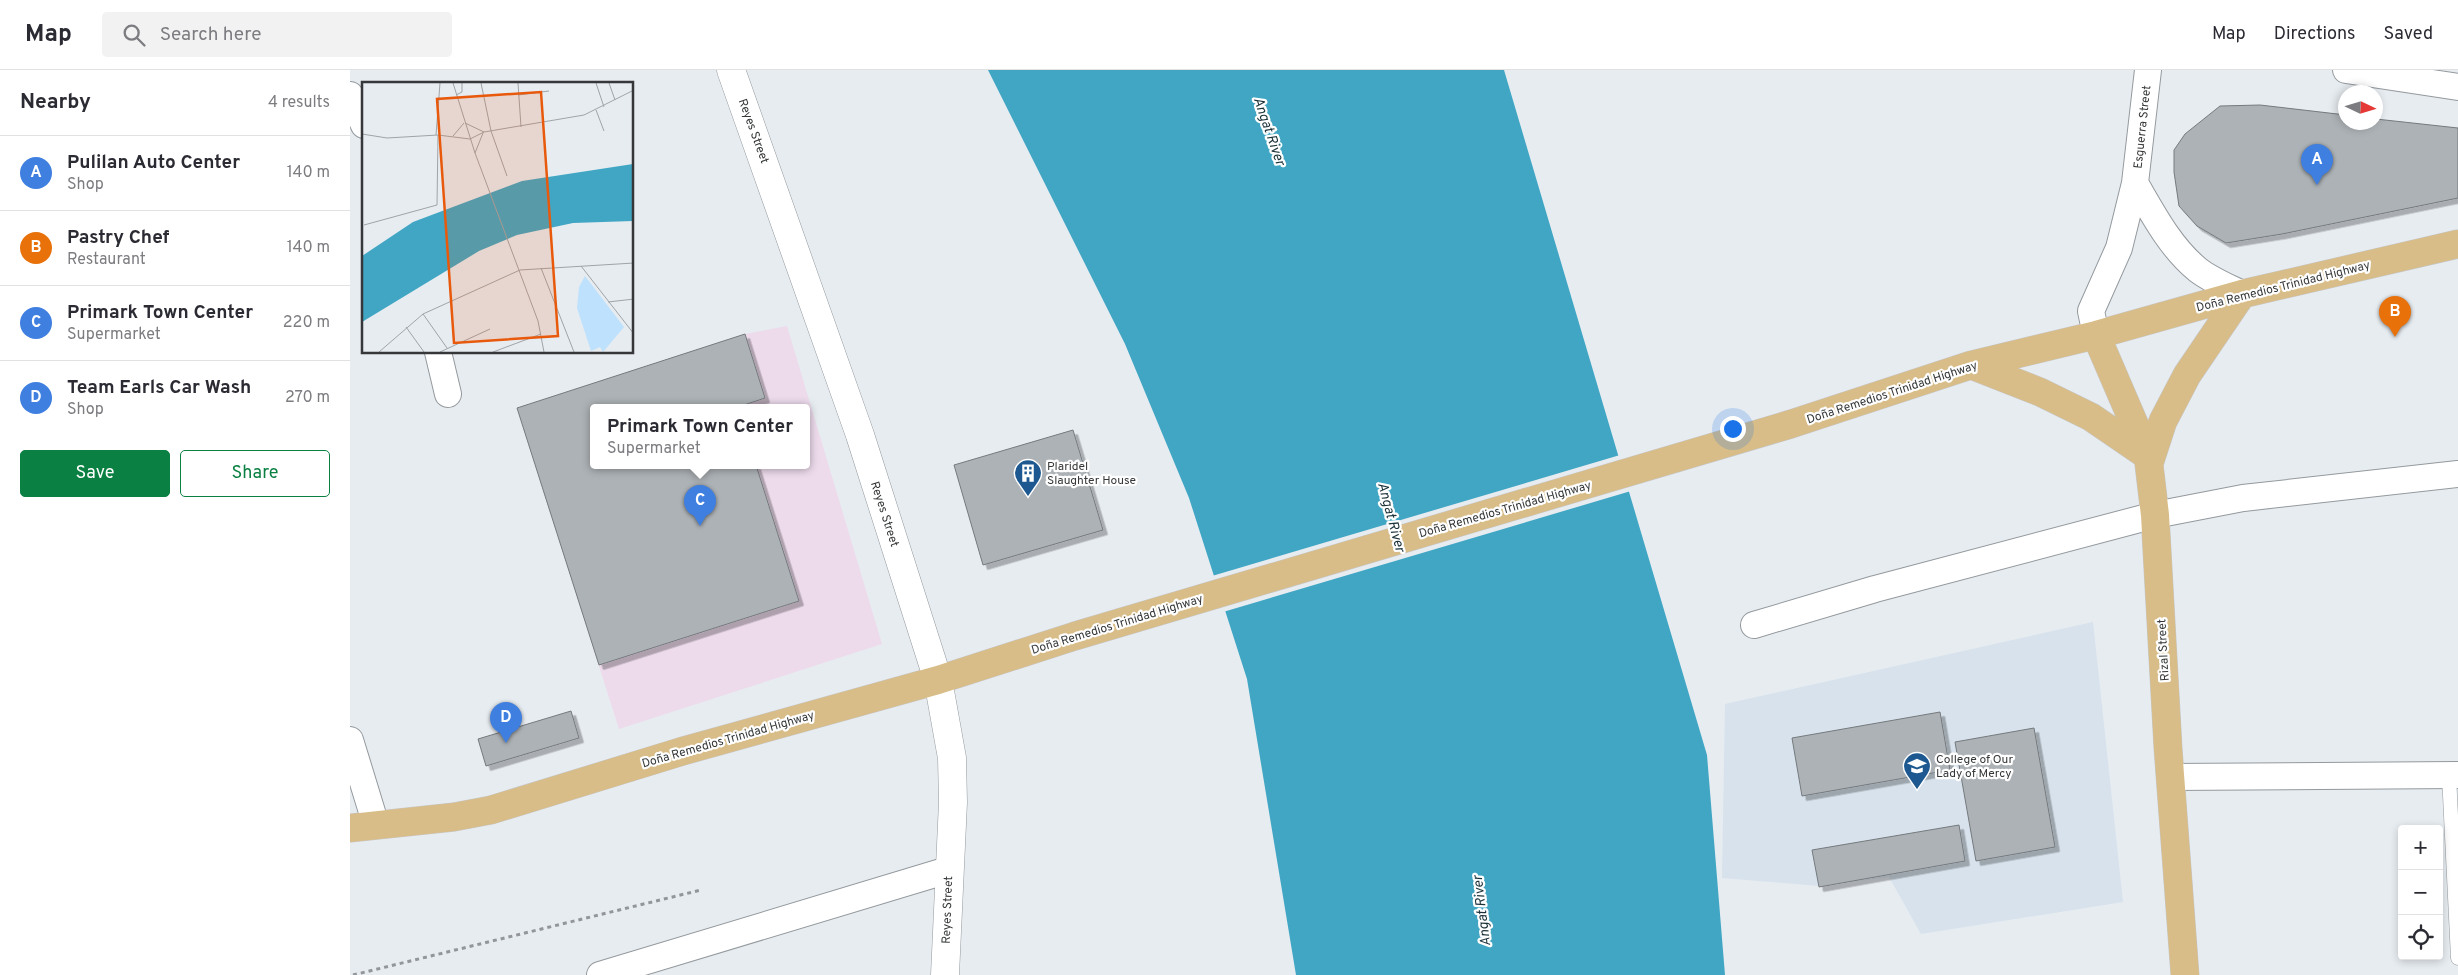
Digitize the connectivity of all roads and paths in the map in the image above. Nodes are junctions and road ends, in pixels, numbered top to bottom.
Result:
1 (731, 70) edge
2 (2148, 70) edge
3 (2346, 70) edge
4 (2458, 87) edge
5 (350, 94) edge
6 (362, 121) edge
7 (2135, 183) junction
8 (2458, 244) edge
9 (2242, 294) junction
10 (2096, 335) junction
11 (438, 354) edge
12 (1971, 365) junction
13 (448, 394) dead end
14 (2149, 460) junction
15 (2458, 474) edge
16 (2155, 515) junction
17 (1754, 625) dead end
18 (938, 680) junction
19 (350, 740) edge
20 (2454, 775) edge
21 (2170, 777) junction
22 (363, 827) edge
23 (948, 870) junction
24 (701, 890) dead end
25 (2458, 958) edge
26 (352, 975) edge
27 (600, 975) edge
28 (945, 975) edge
29 (2185, 975) edge

1 - 18 street, Reyes Street
2 - 7 street, Esguerra Street
3 - 4 street
5 - 6 street
7 - 9 street, Esguerra Street
7 - 10 street, Esguerra Street
8 - 9 main road, Doña Remedios Trinidad Highway
9 - 10 main road, Doña Remedios Trinidad Highway
9 - 14 main road
10 - 12 main road, Doña Remedios Trinidad Highway
10 - 14 main road, Rizal Street
11 - 13 street
12 - 14 main road
12 - 18 main road, Doña Remedios Trinidad Highway
14 - 16 main road, Rizal Street
15 - 16 street
16 - 17 street
16 - 21 main road, Rizal Street
18 - 22 main road, Doña Remedios Trinidad Highway
18 - 23 street, Reyes Street
19 - 22 street
20 - 21 street
20 - 25 lane
21 - 29 main road, Rizal Street
23 - 27 street
23 - 28 street, Reyes Street
24 - 26 path

